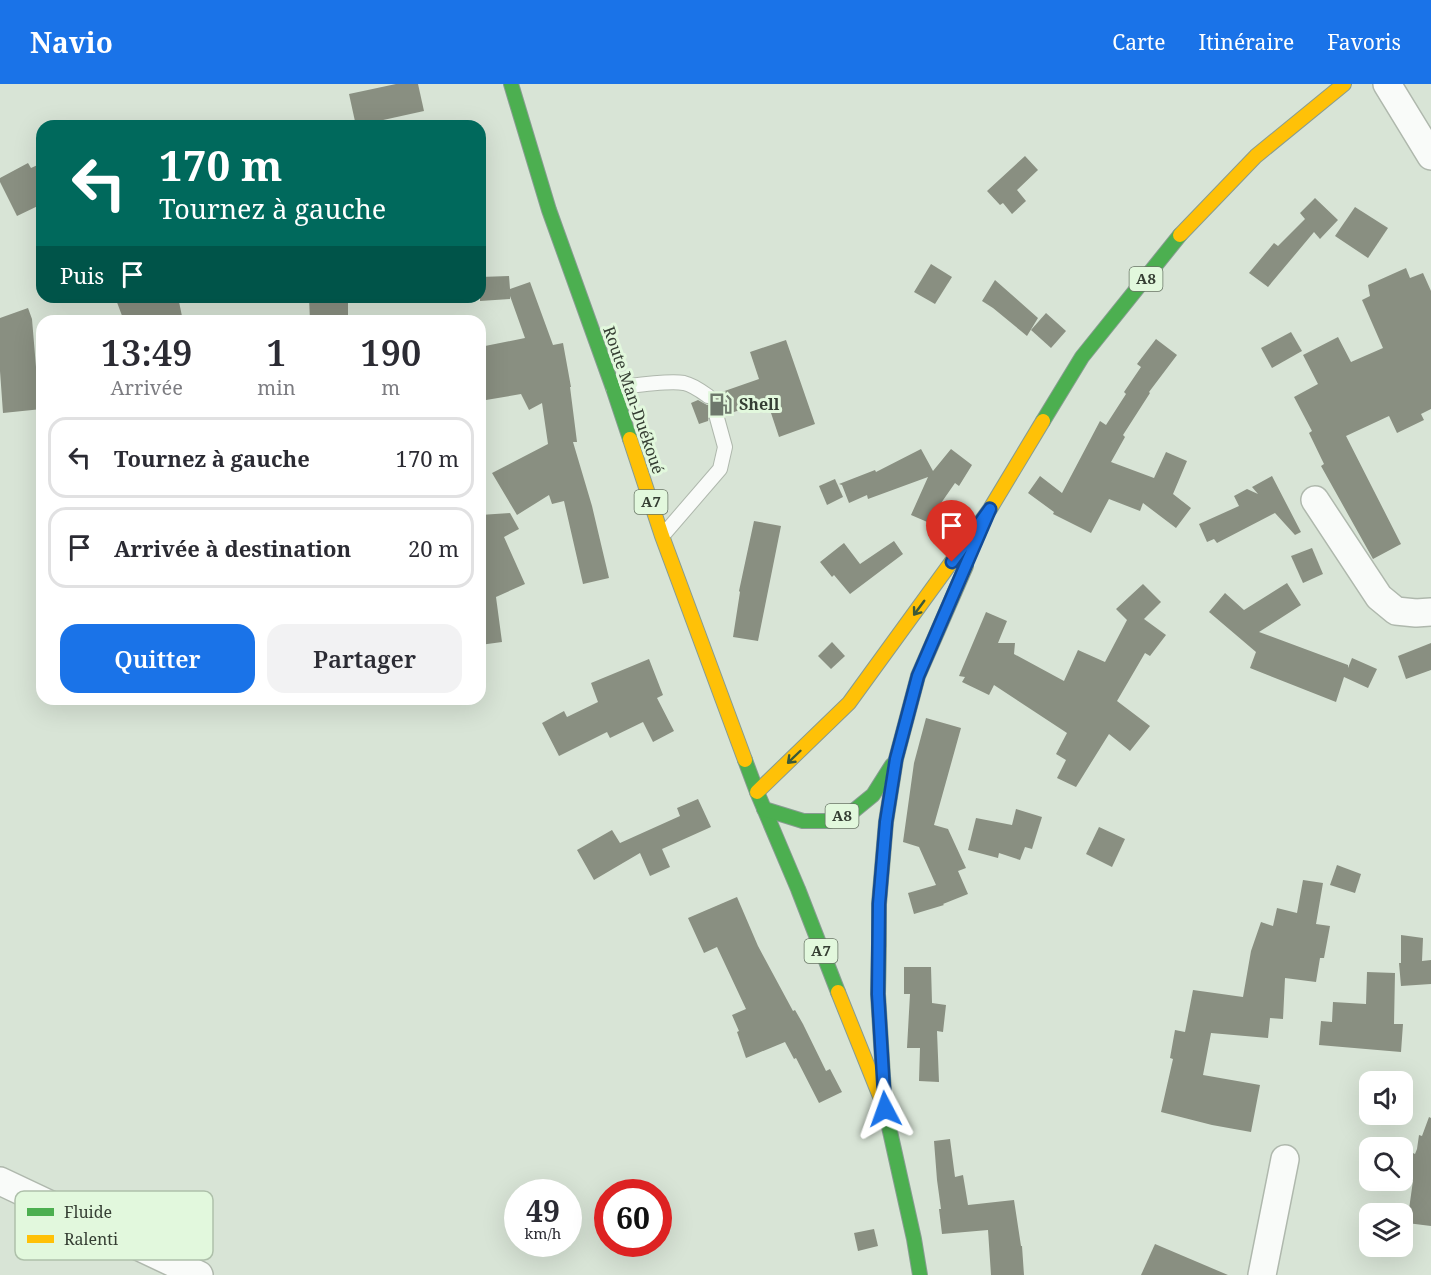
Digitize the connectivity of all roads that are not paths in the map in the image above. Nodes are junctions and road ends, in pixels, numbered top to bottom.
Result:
1 (512, 84) edge
2 (1344, 84) edge
3 (1387, 84) edge
4 (1431, 156) edge
5 (613, 388) junction
6 (708, 396) dead end
7 (717, 418) dead end
8 (1314, 500) dead end
9 (990, 509) junction
10 (662, 536) junction
11 (1431, 612) edge
12 (896, 759) junction
13 (757, 792) junction
14 (764, 809) junction
15 (885, 1109) junction
16 (1285, 1159) dead end
17 (0, 1181) edge
18 (21, 1191) edge
19 (167, 1260) edge
20 (199, 1275) edge
21 (920, 1275) edge
22 (1262, 1275) edge

1 - 5 main road, Route Man-Duékoué / A7
2 - 9 main road, A8
3 - 4 street
5 - 6 lane
5 - 10 main road, Route Man-Duékoué / A7
7 - 10 lane
8 - 11 street
9 - 12 main road, A8
9 -> 13 main road, A8
10 - 13 main road, Route Man-Duékoué / A7
12 - 14 main road, A8
12 - 15 main road, A8
13 - 14 main road, A7
14 - 15 main road, A7
15 - 21 main road, A7
16 - 22 street
17 - 18 street
19 - 20 street

